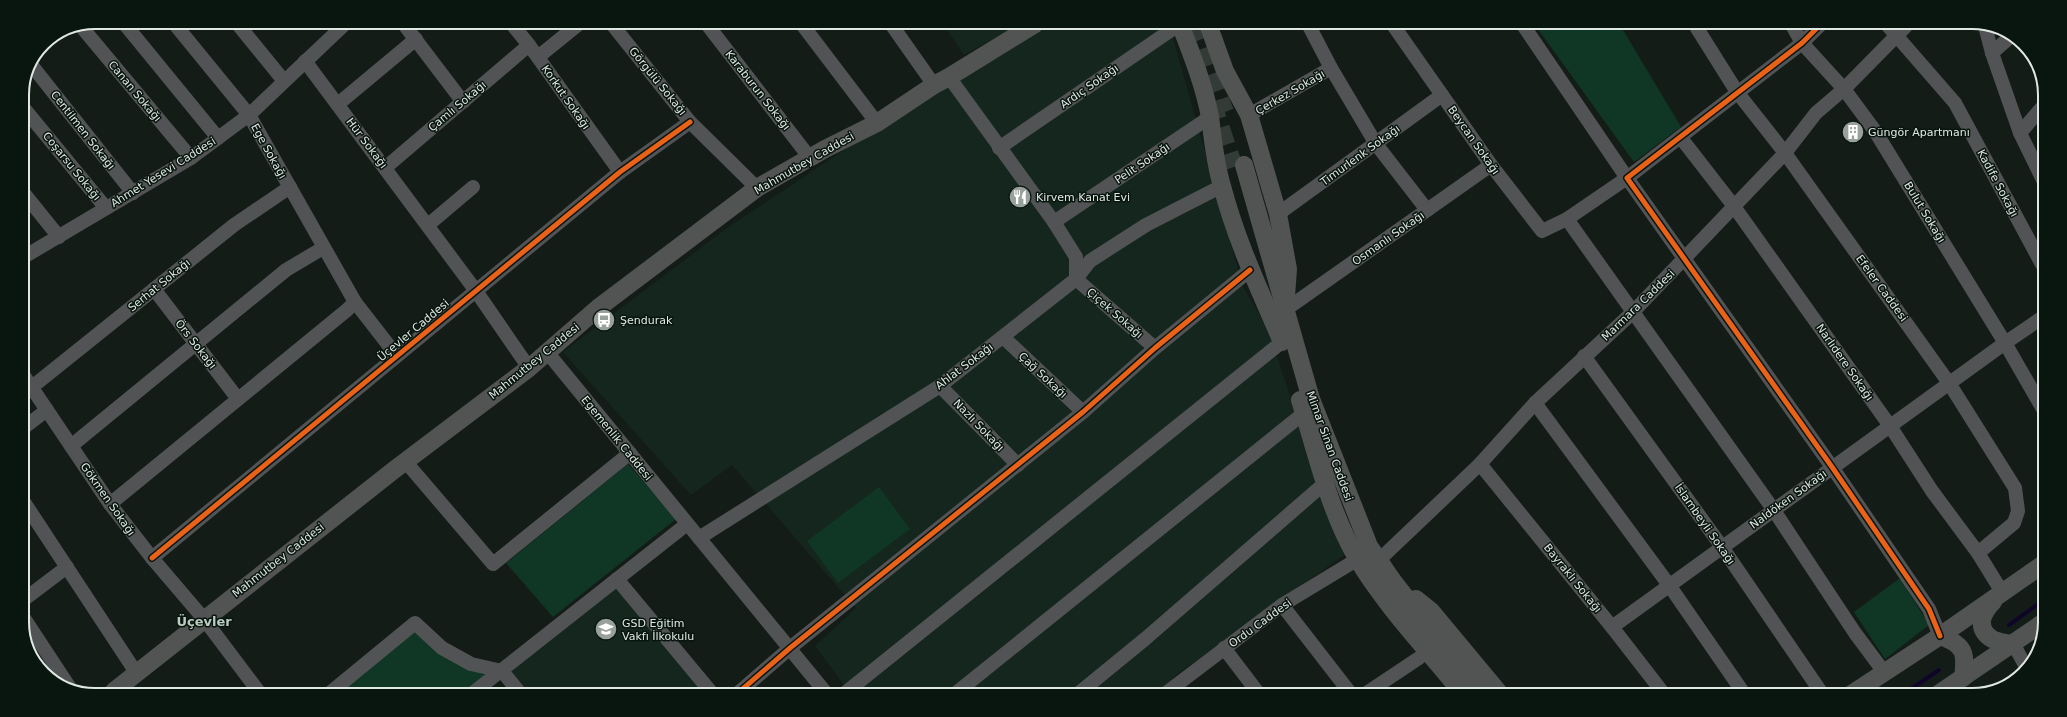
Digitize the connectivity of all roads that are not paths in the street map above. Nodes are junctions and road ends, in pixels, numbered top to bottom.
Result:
1 (129, 29) edge
2 (178, 29) edge
3 (242, 29) edge
4 (335, 29) edge
5 (408, 29) edge
6 (516, 29) edge
7 (573, 29) edge
8 (616, 29) edge
9 (711, 29) edge
10 (806, 29) edge
11 (895, 29) edge
12 (1027, 29) edge
13 (1173, 29) edge
14 (1182, 29) edge
15 (1210, 29) edge
16 (1311, 29) edge
17 (1396, 29) edge
18 (1526, 29) edge
19 (1698, 29) edge
20 (1794, 29) edge
21 (1816, 29) edge
22 (1897, 29) edge
23 (84, 30) edge
24 (1986, 31) edge
25 (416, 39) junction
26 (2007, 39) edge
27 (1802, 43) junction
28 (529, 45) junction
29 (1992, 53) junction
30 (538, 57) junction
31 (305, 60) junction
32 (1331, 68) junction
33 (35, 69) edge
34 (284, 81) junction
35 (942, 81) junction
36 (1844, 89) junction
37 (1737, 92) junction
38 (1442, 95) junction
39 (463, 102) junction
40 (338, 104) junction
41 (2038, 112) edge
42 (29, 114) edge
43 (249, 115) junction
44 (1249, 115) junction
45 (1210, 117) junction
46 (690, 122) junction
47 (877, 123) junction
48 (2020, 133) junction
49 (218, 138) junction
50 (1681, 138) junction
51 (1376, 144) junction
52 (999, 148) junction
53 (1785, 153) junction
54 (191, 158) junction
55 (810, 158) junction
56 (1490, 165) junction
57 (385, 168) junction
58 (2038, 170) edge
59 (620, 172) junction
60 (1627, 178) junction
61 (1222, 186) junction
62 (290, 187) junction
63 (473, 188) dead end
64 (757, 188) junction
65 (132, 193) junction
66 (29, 200) edge
67 (1733, 205) junction
68 (106, 208) junction
69 (1427, 210) junction
70 (1278, 214) junction
71 (1567, 219) junction
72 (1054, 222) junction
73 (428, 225) junction
74 (59, 237) junction
75 (323, 248) junction
76 (29, 254) edge
77 (2038, 257) edge
78 (1684, 259) junction
79 (1250, 270) junction
80 (1076, 279) junction
81 (154, 289) junction
82 (476, 290) junction
83 (355, 302) junction
84 (1286, 310) junction
85 (1632, 313) junction
86 (2038, 320) edge
87 (1003, 337) junction
88 (1282, 342) junction
89 (2005, 343) junction
90 (196, 344) junction
91 (1155, 348) junction
92 (547, 352) junction
93 (397, 356) junction
94 (1584, 356) junction
95 (529, 368) junction
96 (29, 383) edge
97 (1950, 383) junction
98 (940, 386) junction
99 (32, 387) junction
100 (238, 399) junction
101 (2038, 400) edge
102 (1535, 403) junction
103 (47, 410) junction
104 (1083, 412) junction
105 (1304, 413) junction
106 (29, 424) edge
107 (1890, 426) junction
108 (71, 446) junction
109 (630, 454) junction
110 (405, 461) junction
111 (1480, 464) junction
112 (1018, 465) junction
113 (1832, 467) junction
114 (1325, 483) junction
115 (110, 504) junction
116 (1774, 509) junction
117 (29, 510) edge
118 (687, 524) junction
119 (699, 538) junction
120 (1722, 547) junction
121 (1978, 553) junction
122 (152, 558) junction
123 (1358, 559) junction
124 (1378, 561) junction
125 (67, 567) junction
126 (2038, 568) edge
127 (617, 580) junction
128 (1384, 584) junction
129 (1669, 585) junction
130 (2002, 592) junction
131 (29, 596) edge
132 (1282, 605) junction
133 (204, 619) junction
134 (29, 626) edge
135 (2038, 626) edge
136 (1612, 627) junction
137 (1940, 636) junction
138 (2014, 644) junction
139 (790, 648) junction
140 (1224, 648) junction
141 (1432, 654) junction
142 (2024, 662) edge
143 (502, 670) junction
144 (1884, 672) junction
145 (137, 674) junction
146 (1963, 678) junction
147 (65, 681) edge
148 (120, 688) edge
149 (256, 688) edge
150 (336, 688) edge
151 (479, 688) edge
152 (515, 688) edge
153 (708, 688) edge
154 (743, 688) edge
155 (822, 688) edge
156 (851, 688) edge
157 (962, 688) edge
158 (1085, 688) edge
159 (1172, 688) edge
160 (1254, 688) edge
161 (1347, 688) edge
162 (1375, 688) edge
163 (1445, 688) edge
164 (1458, 688) edge
165 (1474, 688) edge
166 (1495, 688) edge
167 (1659, 688) edge
168 (1741, 688) edge
169 (1818, 688) edge
170 (1860, 688) edge
171 (1948, 688) edge

1 - 49 street
2 - 43 street, Ege Sokağı
3 - 34 street
4 - 31 street, Ahmet Yesevi Caddesi
5 - 25 street
6 - 28 street, Korkut Sokağı
7 - 30 street
8 - 46 street, Görgülü Sokağı
9 - 55 street, Karaburun Sokağı
10 - 47 street
11 - 35 street
12 - 35 main road, Mahmutbey Caddesi
13 - 52 street, Ardıç Sokağı
14 - 45 main road
15 - 44 main road
16 - 32 street
17 - 38 street, Beycan Sokağı
18 - 60 street
19 - 37 street, Efeler Caddesi
20 - 27 street, Bulut Sokağı
21 - 27 street
22 - 36 street, Marmara Caddesi
22 - 77 street, Kadife Sokağı
23 - 54 street, Canan Sokağı
24 - 29 street
25 - 39 street
25 - 40 street
26 - 29 street
27 - 36 street, Bulut Sokağı
27 - 37 street
28 - 30 street, Korkut Sokağı
28 - 39 street, Çamlı Sokağı
29 - 48 street
30 - 59 street, Korkut Sokağı
31 - 34 street, Ahmet Yesevi Caddesi
31 - 40 street, Hür Sokağı
32 - 44 street, Çerkez Sokağı
32 - 51 street
33 - 65 street, Centilmen Sokağı
34 - 43 street, Ahmet Yesevi Caddesi
35 - 47 main road, Mahmutbey Caddesi
35 - 52 street
36 - 53 street, Marmara Caddesi
36 - 89 street, Bulut Sokağı
37 - 50 street
37 - 53 street, Efeler Caddesi
38 - 51 street, Timurlenk Sokağı
38 - 56 street, Beycan Sokağı
39 - 57 street, Çamlı Sokağı
40 - 57 street, Hür Sokağı
41 - 48 street
42 - 68 street, Coşarsu Sokağı
43 - 49 street, Ahmet Yesevi Caddesi
43 - 62 street, Ege Sokağı
44 - 70 main road
45 - 61 main road
45 - 72 street, Pelit Sokağı
46 - 59 street, Üçevler Caddesi
46 - 64 street, Görgülü Sokağı
47 - 55 main road, Mahmutbey Caddesi
48 - 58 street
49 - 54 street, Ahmet Yesevi Caddesi
50 - 60 street
50 - 67 street, Narlıdere Sokağı
51 - 69 street
51 - 70 street, Timurlenk Sokağı
52 - 72 street
53 - 67 street, Marmara Caddesi
53 - 97 street, Efeler Caddesi
54 - 65 street, Ahmet Yesevi Caddesi
55 - 64 main road, Mahmutbey Caddesi
56 - 69 street, Osmanlı Sokağı
56 - 71 street, Beycan Sokağı
57 - 73 street, Hür Sokağı
59 - 82 street, Üçevler Caddesi
60 - 71 street
60 - 78 street
61 - 79 main road
61 - 80 street, Ahlat Sokağı
62 - 75 street, Ege Sokağı
62 - 81 street, Serhat Sokağı
63 - 73 street
64 - 92 main road, Mahmutbey Caddesi
65 - 68 street, Ahmet Yesevi Caddesi
66 - 74 street
67 - 78 street, Marmara Caddesi
67 - 107 street, Narlıdere Sokağı
68 - 74 street, Ahmet Yesevi Caddesi
69 - 84 street, Osmanlı Sokağı
70 - 84 main road
71 - 85 street
72 - 80 street
73 - 82 street, Hür Sokağı
74 - 76 street, Ahmet Yesevi Caddesi
75 - 83 street, Ege Sokağı
75 - 90 street
78 - 85 street, Marmara Caddesi
78 - 113 street
79 - 88 main road
79 - 91 street
80 - 87 street, Ahlat Sokağı
80 - 91 street, Çiçek Sokağı
81 - 90 street, Örs Sokağı
81 - 99 street, Serhat Sokağı
82 - 93 street, Üçevler Caddesi
82 - 95 street, Hür Sokağı
83 - 93 street
83 - 100 street
84 - 88 main road, Mimar Sinan Caddesi
84 - 124 main road, Mimar Sinan Caddesi
85 - 94 street, Marmara Caddesi
85 - 116 street
86 - 89 street, Naldöken Sokağı
87 - 98 street, Ahlat Sokağı
87 - 104 street, Çağ Sokağı
88 - 105 main road, Mimar Sinan Caddesi
88 - 156 street
89 - 97 street, Naldöken Sokağı
89 - 101 street, Bulut Sokağı
90 - 100 street, Örs Sokağı
90 - 108 street
91 - 104 street
92 - 95 main road, Mahmutbey Caddesi
92 - 109 street, Egemenlik Caddesi
93 - 122 street, Üçevler Caddesi
94 - 102 street, Marmara Caddesi
94 - 120 street, İslambeyli Sokağı
95 - 110 main road, Mahmutbey Caddesi
96 - 99 street, Gökmen Sokağı
97 - 107 street, Naldöken Sokağı
97 - 121 street, Efeler Caddesi
98 - 112 street, Nazlı Sokağı
98 - 119 street, Ahlat Sokağı
99 - 103 street, Gökmen Sokağı
100 - 115 street
102 - 111 street, Marmara Caddesi
102 - 129 street
103 - 106 street
103 - 108 street, Gökmen Sokağı
104 - 112 street
105 - 114 main road, Mimar Sinan Caddesi
105 - 157 street
107 - 113 street, Naldöken Sokağı
107 - 121 street, Narlıdere Sokağı
108 - 115 street, Gökmen Sokağı
109 - 110 street
109 - 118 street, Egemenlik Caddesi
110 - 133 main road, Mahmutbey Caddesi
111 - 124 street, Marmara Caddesi
111 - 136 street, Bayraklı Sokağı
112 - 139 street
113 - 116 street, Naldöken Sokağı
113 - 137 street
114 - 123 main road, Mimar Sinan Caddesi
114 - 158 street
115 - 122 street, Gökmen Sokağı
116 - 120 street, Naldöken Sokağı
116 - 144 street
117 - 125 street
118 - 119 street, Egemenlik Caddesi
118 - 127 street
119 - 139 street, Egemenlik Caddesi
120 - 129 street, Naldöken Sokağı
120 - 169 street, İslambeyli Sokağı
121 - 130 street, Narlıdere Sokağı
122 - 133 street, Gökmen Sokağı
123 - 128 main road, Mimar Sinan Caddesi
123 - 132 street, Ordu Caddesi
124 - 128 main road, Mimar Sinan Caddesi
125 - 131 street
125 - 145 street
126 - 130 main road
127 - 143 street
127 - 153 street
128 - 141 main road, Mimar Sinan Caddesi
128 - 141 main road
128 - 166 main road
129 - 136 street, Naldöken Sokağı
129 - 168 street
130 - 137 main road
130 - 138 main road
132 - 140 street, Ordu Caddesi
132 - 161 street
133 - 145 main road, Mahmutbey Caddesi
133 - 149 street, Gökmen Sokağı
134 - 147 street
135 - 138 main road
136 - 167 street, Bayraklı Sokağı
137 - 144 main road
137 - 146 main road
138 - 142 street
138 - 146 main road
139 - 154 street
139 - 155 street, Egemenlik Caddesi
140 - 159 street, Ordu Caddesi
140 - 160 street
141 - 162 street
141 - 163 main road
141 - 164 main road, Mimar Sinan Caddesi
141 - 165 main road, Mimar Sinan Caddesi
143 - 150 street
143 - 151 street
143 - 152 street
144 - 170 main road
145 - 148 main road, Mahmutbey Caddesi
146 - 171 main road

